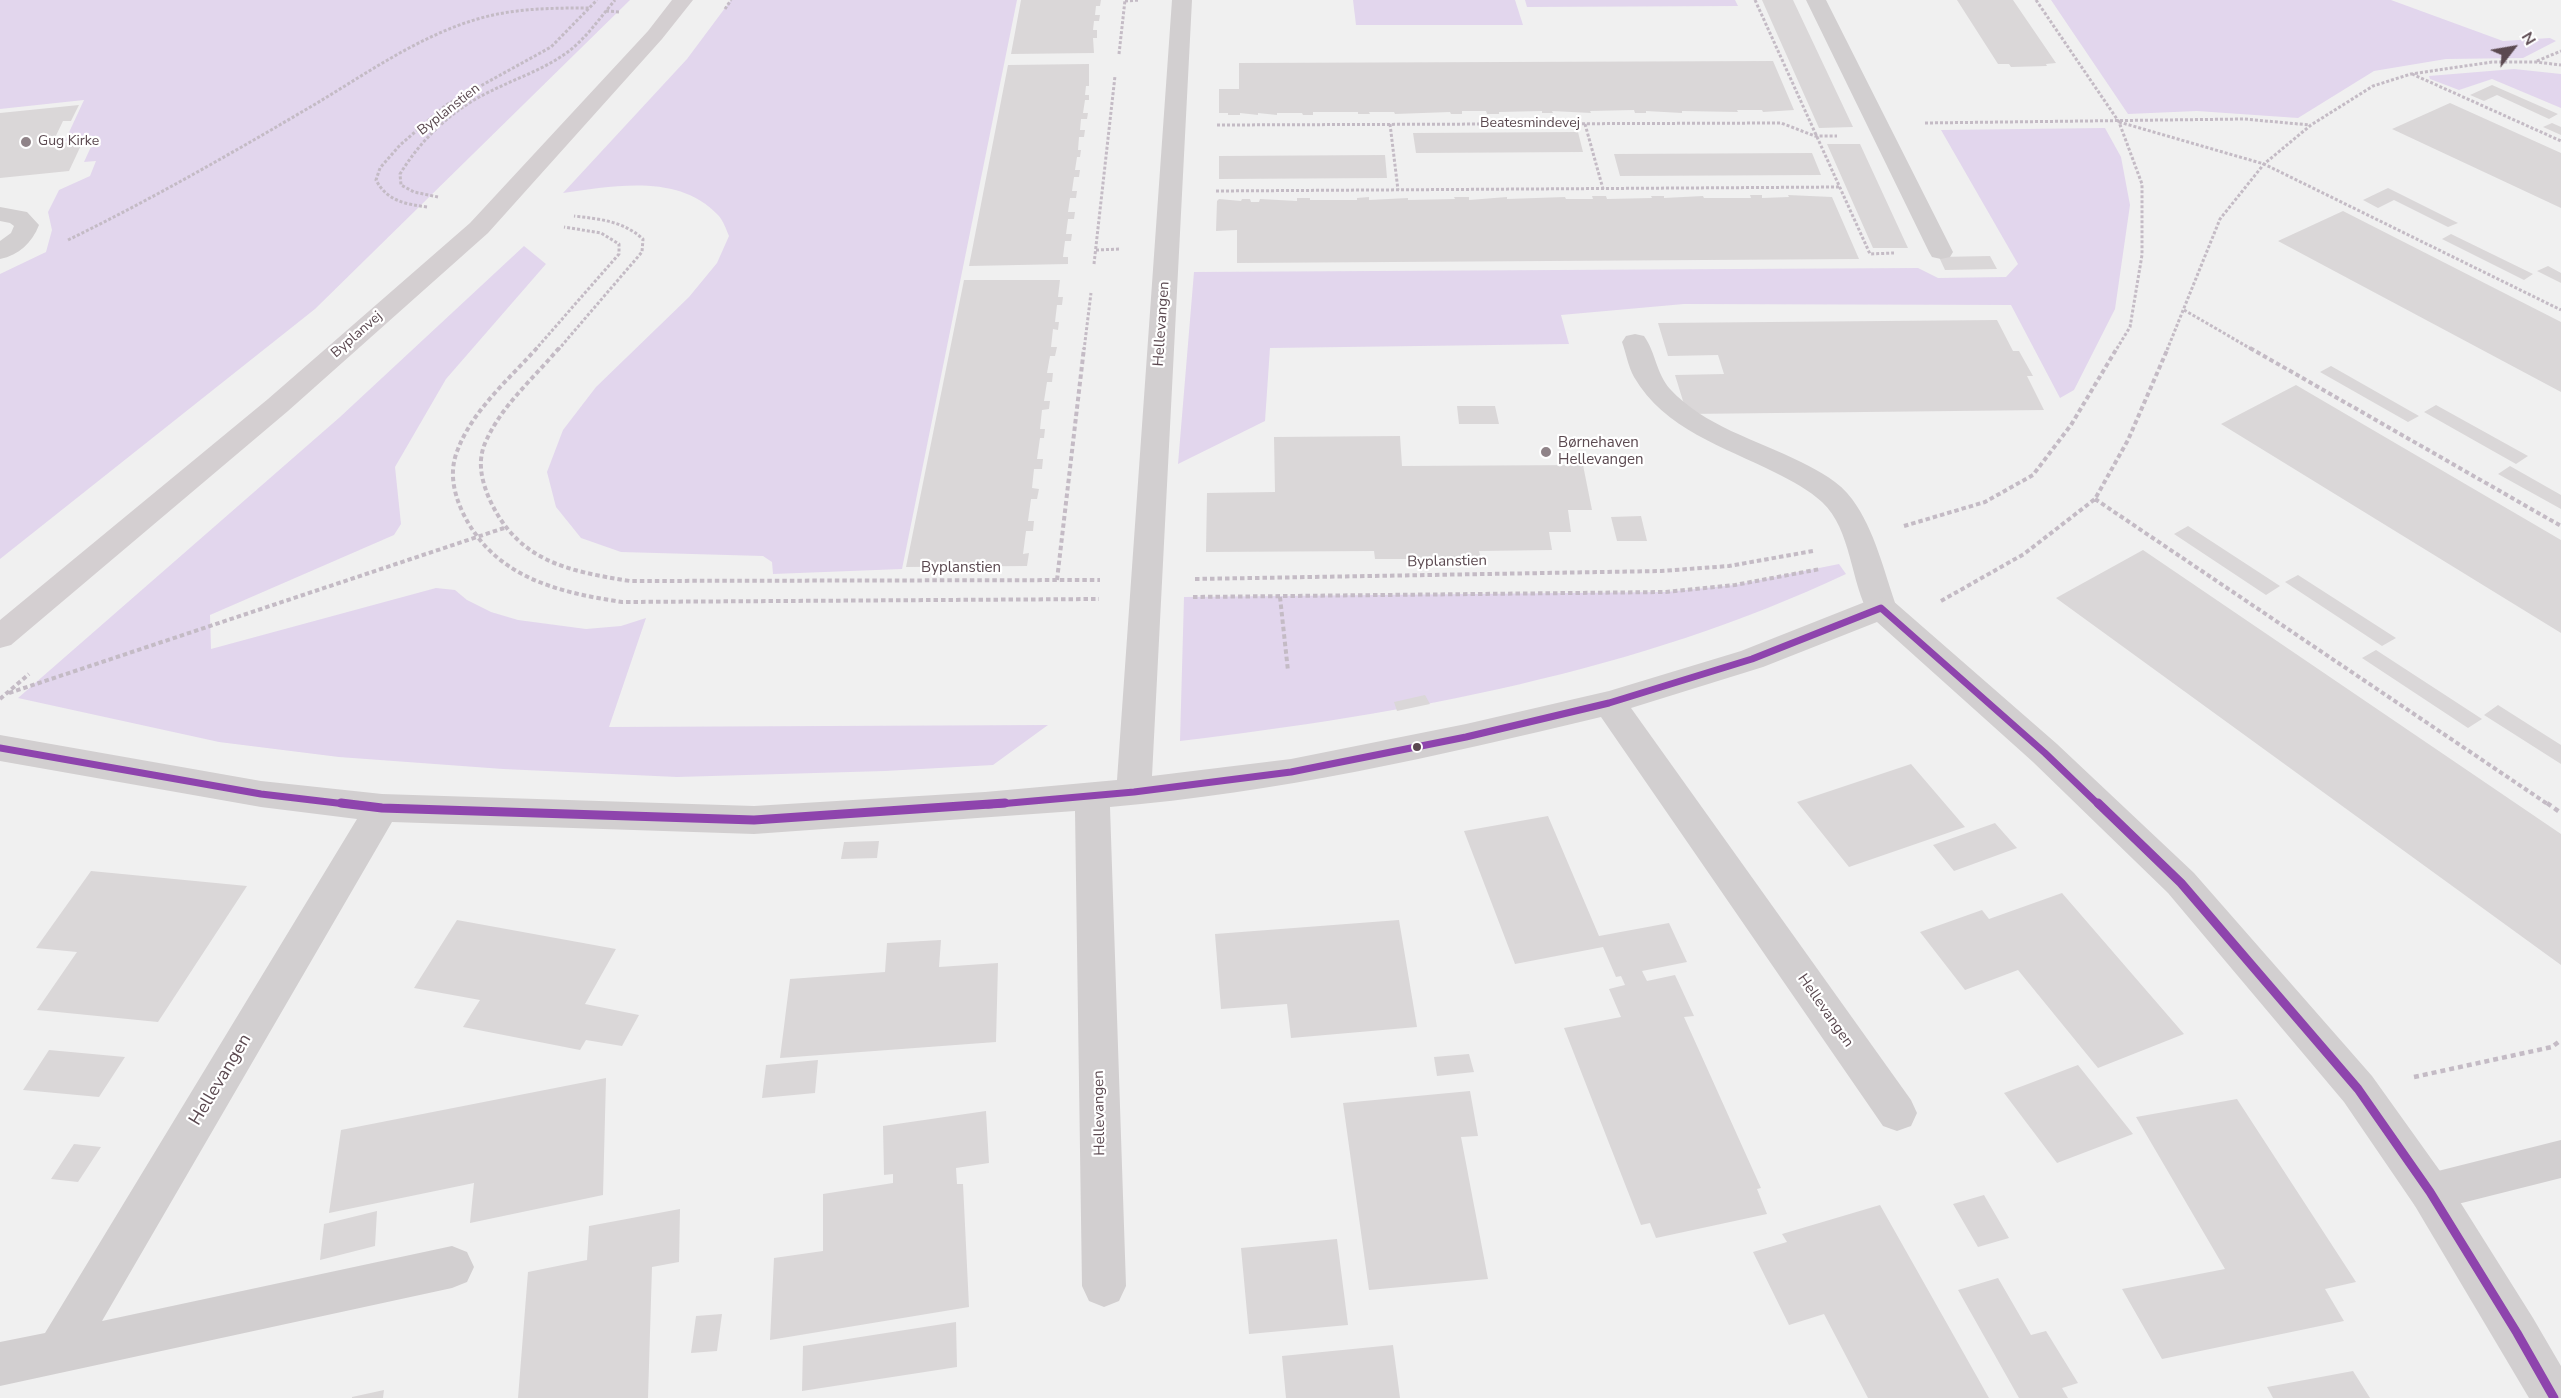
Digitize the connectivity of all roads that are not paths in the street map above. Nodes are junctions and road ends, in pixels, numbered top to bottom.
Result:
1 (682, 0) edge
2 (1182, 0) edge
3 (1816, 0) edge
4 (0, 214) edge
5 (0, 252) edge
6 (1941, 252) road end
7 (1635, 342) dead end
8 (1881, 608) junction
9 (0, 637) edge
10 (1609, 703) junction
11 (0, 748) edge
12 (1134, 792) junction
13 (1092, 796) junction
14 (382, 808) junction
15 (1897, 1113) dead end
16 (2561, 1159) edge
17 (2430, 1192) junction
18 (452, 1267) dead end
19 (1104, 1286) dead end
20 (59, 1352) junction
21 (0, 1364) edge
22 (2554, 1398) edge

1 - 9 street, Byplanvej
2 - 12 street, Hellevangen
3 - 6 street
4 - 5 street
7 - 8 street
8 - 10 street
8 - 17 street
10 - 12 street
10 - 15 street, Hellevangen
11 - 14 street
12 - 13 street
13 - 14 street
13 - 19 street, Hellevangen
14 - 20 street, Hellevangen
16 - 17 street
17 - 22 street
18 - 20 street
20 - 21 street

